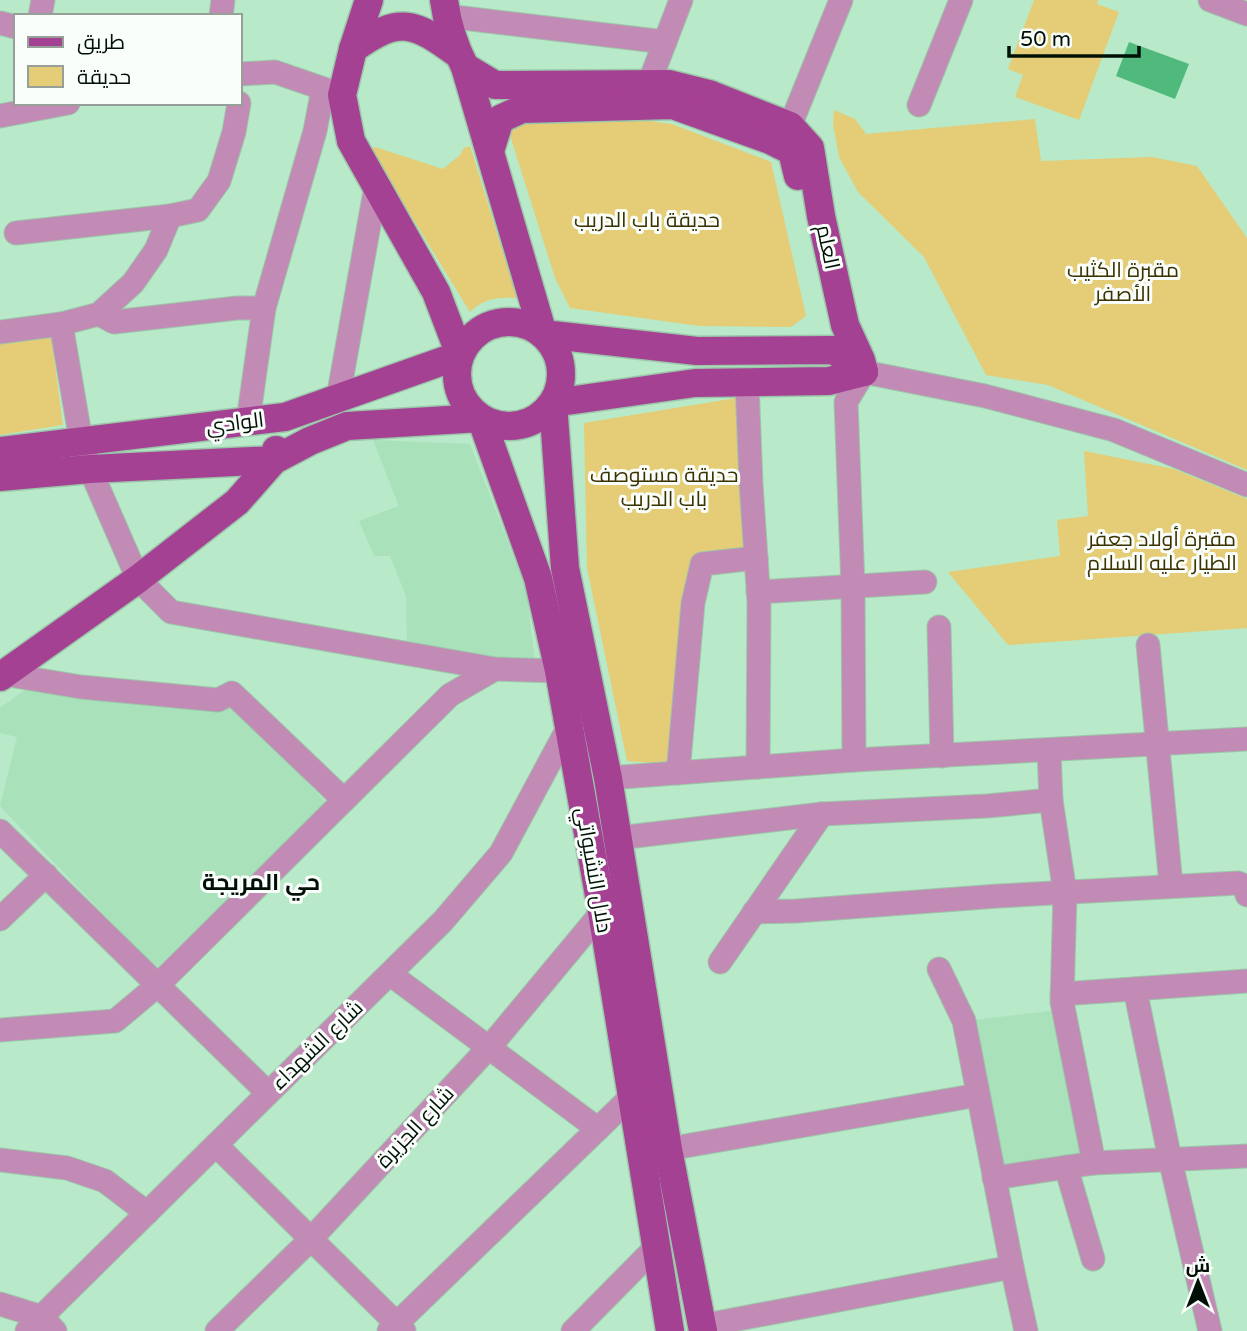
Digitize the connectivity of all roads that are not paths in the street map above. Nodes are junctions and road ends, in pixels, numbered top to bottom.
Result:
1 (369, 0) edge
2 (681, 0) edge
3 (841, 0) edge
4 (961, 0) edge
5 (1210, 0) edge
6 (445, 8) edge
7 (1245, 8) edge
8 (665, 42) junction
9 (353, 50) junction
10 (462, 60) junction
11 (242, 74) edge
12 (648, 86) junction
13 (333, 92) junction
14 (919, 104) dead end
15 (45, 105) edge
16 (239, 105) edge
17 (10, 108) edge
18 (784, 139) junction
19 (491, 151) junction
20 (376, 186) junction
21 (170, 216) junction
22 (16, 233) dead end
23 (264, 308) junction
24 (99, 314) junction
25 (61, 324) junction
26 (0, 332) edge
27 (543, 334) junction
28 (834, 350) junction
29 (460, 355) junction
30 (864, 372) junction
31 (830, 381) junction
32 (747, 383) junction
33 (338, 398) junction
34 (553, 403) junction
35 (285, 417) junction
36 (481, 418) junction
37 (248, 421) junction
38 (81, 441) junction
39 (0, 451) edge
40 (274, 460) junction
41 (90, 468) junction
42 (0, 477) edge
43 (1247, 485) edge
44 (756, 558) junction
45 (138, 579) junction
46 (925, 582) dead end
47 (853, 587) junction
48 (758, 592) junction
49 (939, 627) dead end
50 (1148, 645) dead end
51 (495, 669) junction
52 (559, 671) junction
53 (2, 675) edge
54 (568, 728) junction
55 (1247, 738) edge
56 (1159, 744) junction
57 (1049, 750) junction
58 (942, 756) junction
59 (854, 760) junction
60 (758, 767) junction
61 (678, 773) junction
62 (608, 778) junction
63 (344, 800) junction
64 (1052, 800) junction
65 (822, 814) junction
66 (0, 831) edge
67 (618, 838) junction
68 (46, 875) junction
69 (1171, 885) junction
70 (1065, 892) junction
71 (1247, 895) edge
72 (602, 912) junction
73 (754, 912) junction
74 (0, 919) edge
75 (720, 962) dead end
76 (939, 969) dead end
77 (390, 974) junction
78 (1247, 981) edge
79 (158, 985) junction
80 (1135, 989) junction
81 (1062, 994) junction
82 (0, 1020) edge
83 (0, 1030) edge
84 (487, 1048) junction
85 (268, 1093) junction
86 (978, 1095) junction
87 (631, 1097) junction
88 (598, 1129) junction
89 (216, 1145) junction
90 (668, 1149) junction
91 (1247, 1156) edge
92 (0, 1160) edge
93 (1170, 1160) junction
94 (1094, 1163) junction
95 (1066, 1167) junction
96 (994, 1178) junction
97 (147, 1213) junction
98 (311, 1239) junction
99 (655, 1248) junction
100 (1093, 1259) dead end
101 (1012, 1267) junction
102 (0, 1304) edge
103 (41, 1326) edge
104 (397, 1328) edge
105 (702, 1328) edge
106 (217, 1331) edge
107 (573, 1331) edge
108 (670, 1331) edge
109 (1026, 1331) edge
110 (1210, 1331) edge

1 - 9 main road
2 - 8 street
3 - 18 street
4 - 14 street
5 - 7 street
6 - 8 street
6 - 10 main road
8 - 12 street
9 - 10 main road
9 - 13 main road
10 - 12 main road
10 - 19 main road
11 - 13 street
12 - 18 main road
13 - 20 main road
13 - 23 street
15 - 17 street
16 - 21 street
18 - 19 main road
18 - 28 main road, العلم
18 - 30 main road, العلم
19 - 27 main road
20 - 29 main road
20 - 33 street
21 - 22 street
21 - 24 street
23 - 24 street
23 - 37 street
24 - 25 street
25 - 26 street
25 - 38 street
27 - 28 main road
27 - 29 main road
27 - 34 main road
28 - 30 main road
28 - 31 main road, العلم
29 - 33 main road, الوادي
29 - 36 main road
30 - 31 main road
30 - 43 street
30 - 47 street
31 - 32 main road
32 - 34 main road
32 - 44 street
33 - 35 main road, الوادي
34 - 36 main road
34 - 62 main road
35 - 37 main road, الوادي
35 - 40 main road
36 - 40 main road
36 - 52 main road, دلال النشيواتي
37 - 38 main road, الوادي
38 - 39 main road, الوادي
38 - 41 street
40 - 41 main road, الوادي
40 - 45 main road
41 - 42 main road, الوادي
41 - 45 street
44 - 48 street
44 - 61 street
45 - 51 street
45 - 53 main road
46 - 47 street
47 - 48 street
47 - 59 street
48 - 60 street
49 - 58 street
50 - 56 street
51 - 52 street
51 - 63 street
52 - 54 main road, دلال النشيواتي
53 - 63 street
54 - 72 main road, دلال النشيواتي
54 - 77 street, شارع الشهداء
55 - 56 street
56 - 57 street
56 - 69 street
57 - 58 street
57 - 64 street
58 - 59 street
59 - 60 street
60 - 61 street
61 - 62 street
62 - 67 main road
63 - 79 street
64 - 65 street
64 - 70 street
65 - 67 street
65 - 73 street
66 - 68 street
67 - 90 main road
68 - 74 street
68 - 79 street
69 - 70 street
69 - 71 street
70 - 73 street
70 - 81 street
72 - 84 street, شارع الجزيرة
72 - 87 main road, دلال النشيواتي
73 - 75 street
76 - 86 street
77 - 84 street
77 - 85 street, شارع الشهداء
78 - 80 street
79 - 83 street
79 - 85 street
80 - 81 street
80 - 93 street
81 - 94 street
82 - 83 street
84 - 88 street
84 - 98 street, شارع الجزيرة
85 - 89 street, شارع الشهداء
86 - 90 street
86 - 96 street
87 - 88 street
87 - 99 main road, دلال النشيواتي
88 - 104 street
89 - 97 street, شارع الشهداء
89 - 98 street
90 - 105 main road
91 - 93 street
92 - 97 street
93 - 94 street
93 - 110 street
94 - 95 street
95 - 96 street
95 - 100 street
96 - 101 street
97 - 103 street, شارع الشهداء
98 - 104 street
98 - 106 street, شارع الجزيرة
99 - 107 street
99 - 108 main road, دلال النشيواتي
101 - 105 street
101 - 109 street
102 - 103 street

